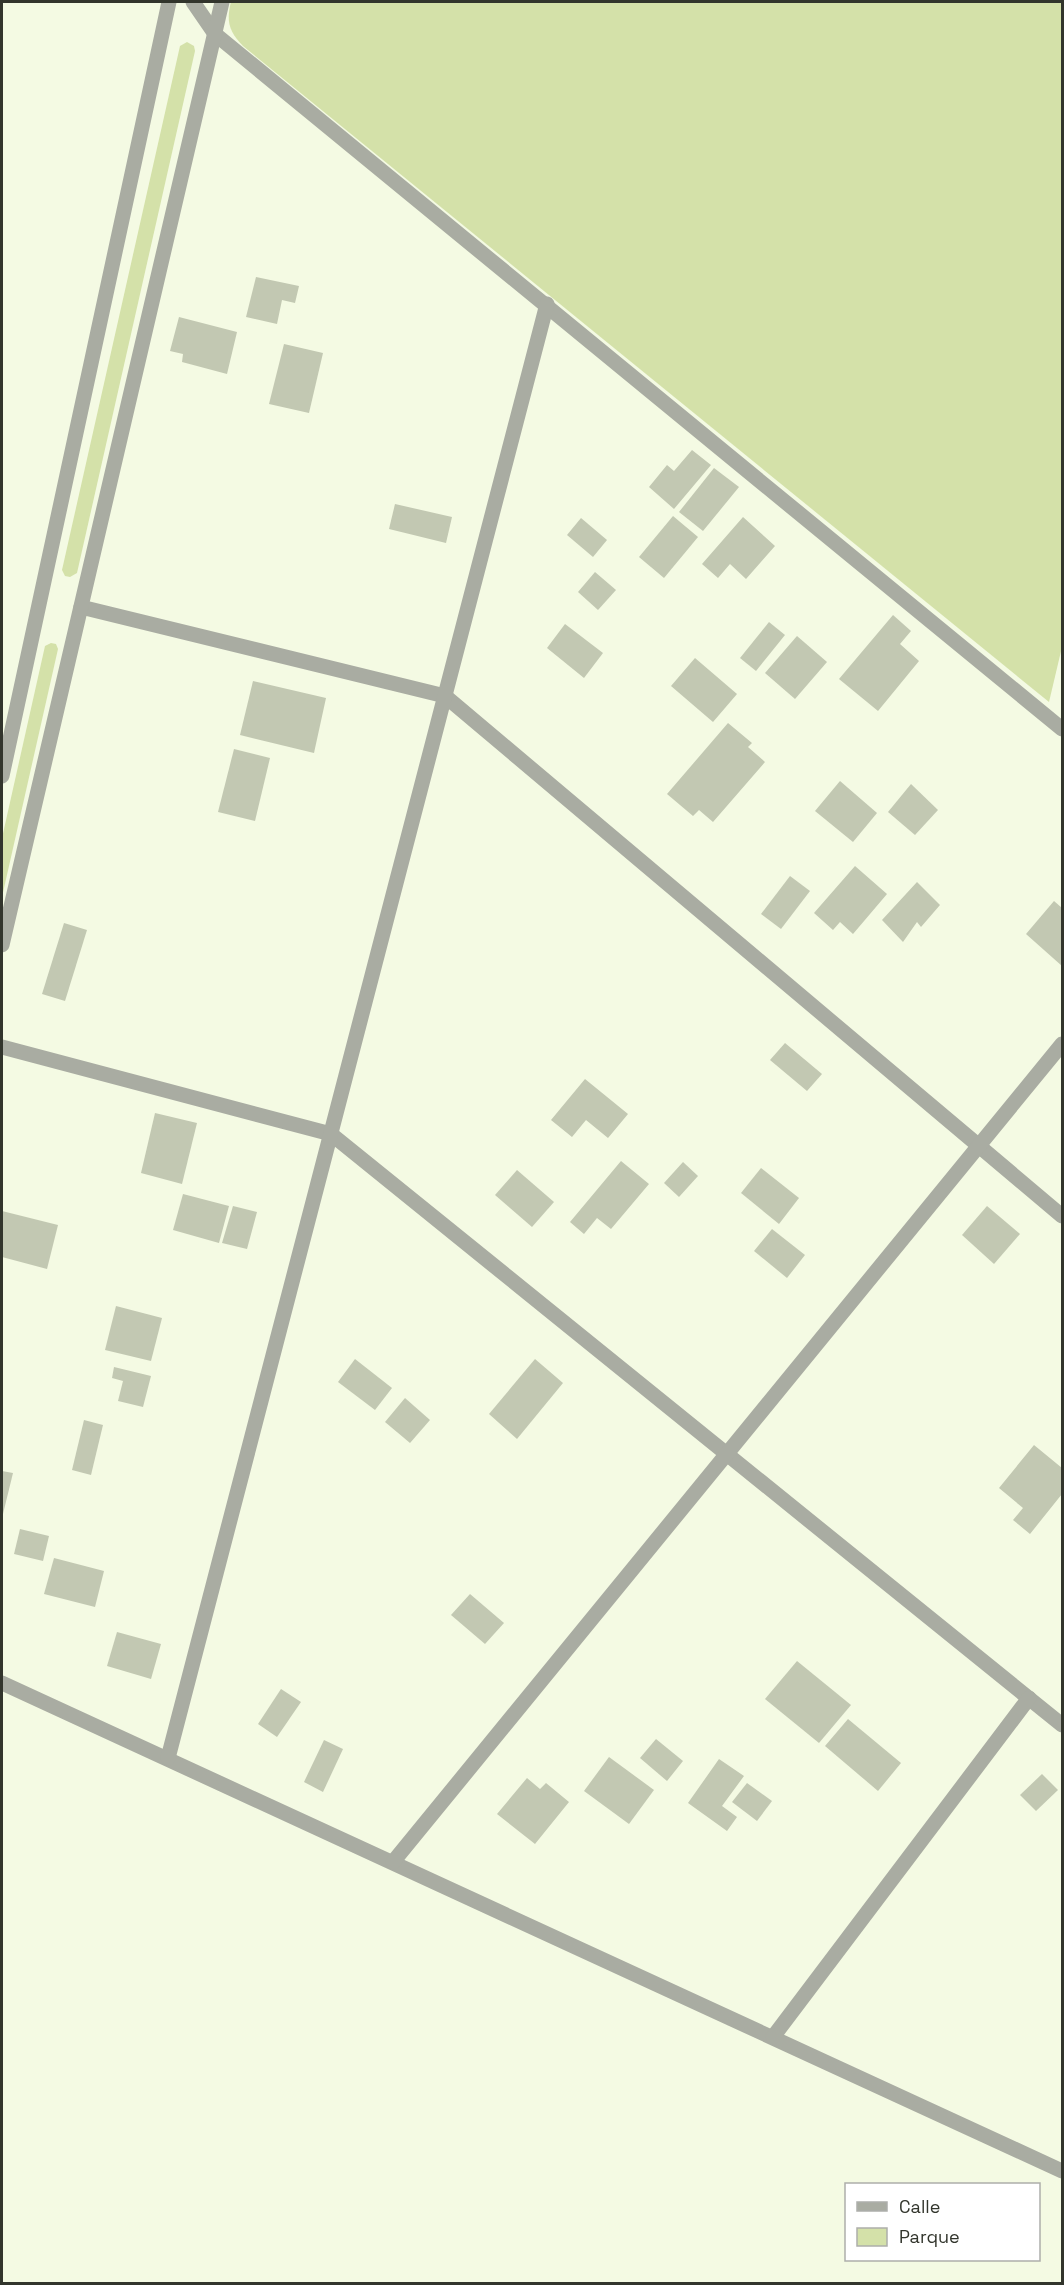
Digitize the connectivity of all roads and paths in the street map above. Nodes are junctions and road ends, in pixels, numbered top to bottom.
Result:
1 (169, 2) edge
2 (193, 2) edge
3 (222, 2) edge
4 (215, 34) junction
5 (547, 304) junction
6 (81, 607) junction
7 (445, 696) junction
8 (1062, 729) edge
9 (2, 776) edge
10 (2, 945) edge
11 (1062, 1044) edge
12 (2, 1047) edge
13 (331, 1134) junction
14 (980, 1146) junction
15 (1062, 1216) edge
16 (728, 1455) junction
17 (2, 1683) edge
18 (1029, 1698) junction
19 (1062, 1725) edge
20 (168, 1758) junction
21 (393, 1862) junction
22 (773, 2037) junction
23 (1062, 2171) edge

1 - 9 street
2 - 4 street
3 - 4 street
4 - 5 street
4 - 6 street
5 - 7 street
5 - 8 street
6 - 7 street
6 - 10 street
7 - 13 street
7 - 14 street
11 - 14 street
12 - 13 street
13 - 16 street
13 - 20 street
14 - 15 street
14 - 16 street
16 - 18 street
16 - 21 street
17 - 20 street
18 - 19 street
18 - 22 street
20 - 21 street
21 - 22 street
22 - 23 street

